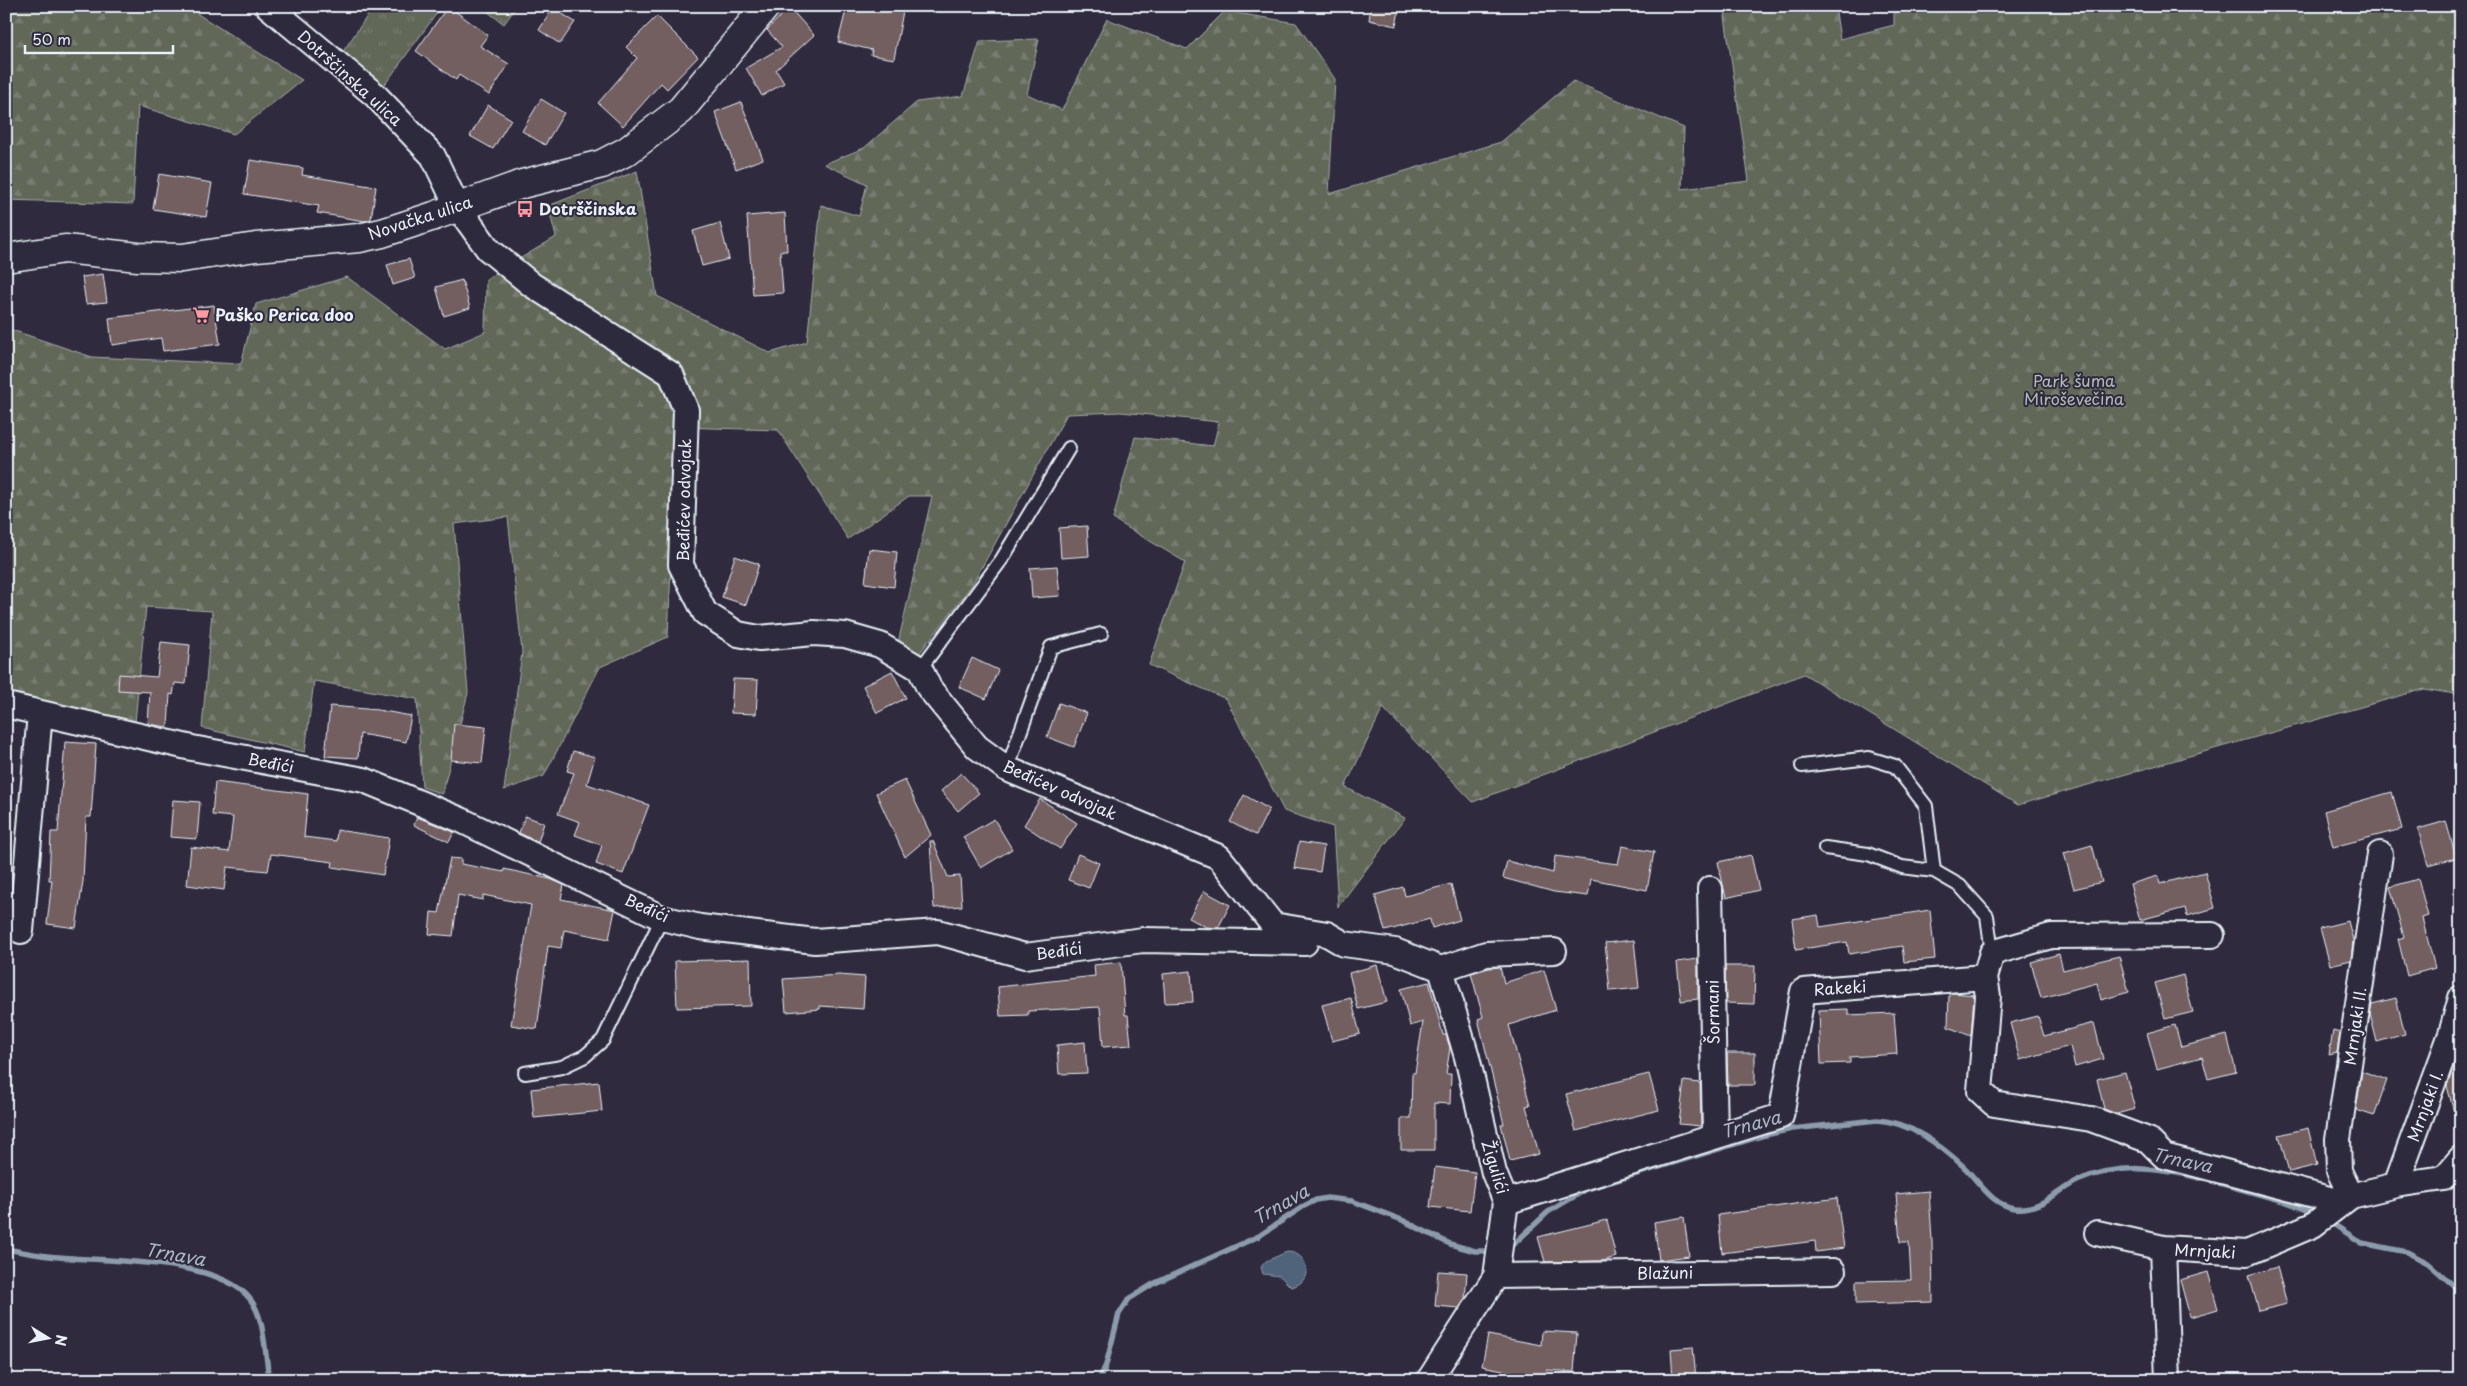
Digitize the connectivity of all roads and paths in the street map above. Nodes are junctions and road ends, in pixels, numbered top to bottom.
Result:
1 (268, 6) edge
2 (766, 6) edge
3 (457, 206) junction
4 (6, 258) edge
5 (1069, 448) dead end
6 (1101, 634) dead end
7 (920, 669) junction
8 (6, 705) edge
9 (40, 713) junction
10 (1802, 766) dead end
11 (1007, 769) junction
12 (1825, 848) dead end
13 (2380, 854) dead end
14 (1934, 871) junction
15 (1710, 889) dead end
16 (662, 918) junction
17 (21, 931) dead end
18 (2212, 935) dead end
19 (1344, 944) junction
20 (1554, 950) dead end
21 (1992, 953) junction
22 (1441, 969) junction
23 (1985, 976) junction
24 (2461, 998) edge
25 (525, 1073) dead end
26 (1715, 1135) junction
27 (2461, 1158) edge
28 (2396, 1185) junction
29 (1506, 1202) junction
30 (2334, 1208) junction
31 (2097, 1233) dead end
32 (2163, 1248) junction
33 (1832, 1270) dead end
34 (1497, 1271) junction
35 (1429, 1380) edge
36 (2168, 1380) edge

1 - 3 street, Dotrščinska ulica
2 - 3 street, Novačka ulica
3 - 4 street, Novačka ulica
3 - 7 street, Beđićev odvojak
5 - 7 lane
6 - 11 lane
7 - 11 street, Beđićev odvojak
8 - 9 street, Beđići
9 - 16 street, Beđići
9 - 17 street
10 - 14 lane
11 - 19 street, Beđićev odvojak
12 - 14 lane
13 - 30 street, Mrnjaki II.
14 - 21 lane
15 - 26 street, Šormani
16 - 19 street, Beđići
16 - 25 lane
18 - 21 street
19 - 22 street, Beđićev odvojak
20 - 22 street
21 - 23 street
22 - 29 street, Žigulići
23 - 26 street, Rakeki
23 - 30 street
24 - 28 street, Mrnjaki I.
26 - 29 street, Rakeki
27 - 28 street, Mrnjaki
28 - 30 street, Mrnjaki
29 - 34 street, Žigulići
30 - 32 street, Mrnjaki
31 - 32 street
32 - 36 street, Mrnjaki
33 - 34 street, Blažuni
34 - 35 street, Žigulići

